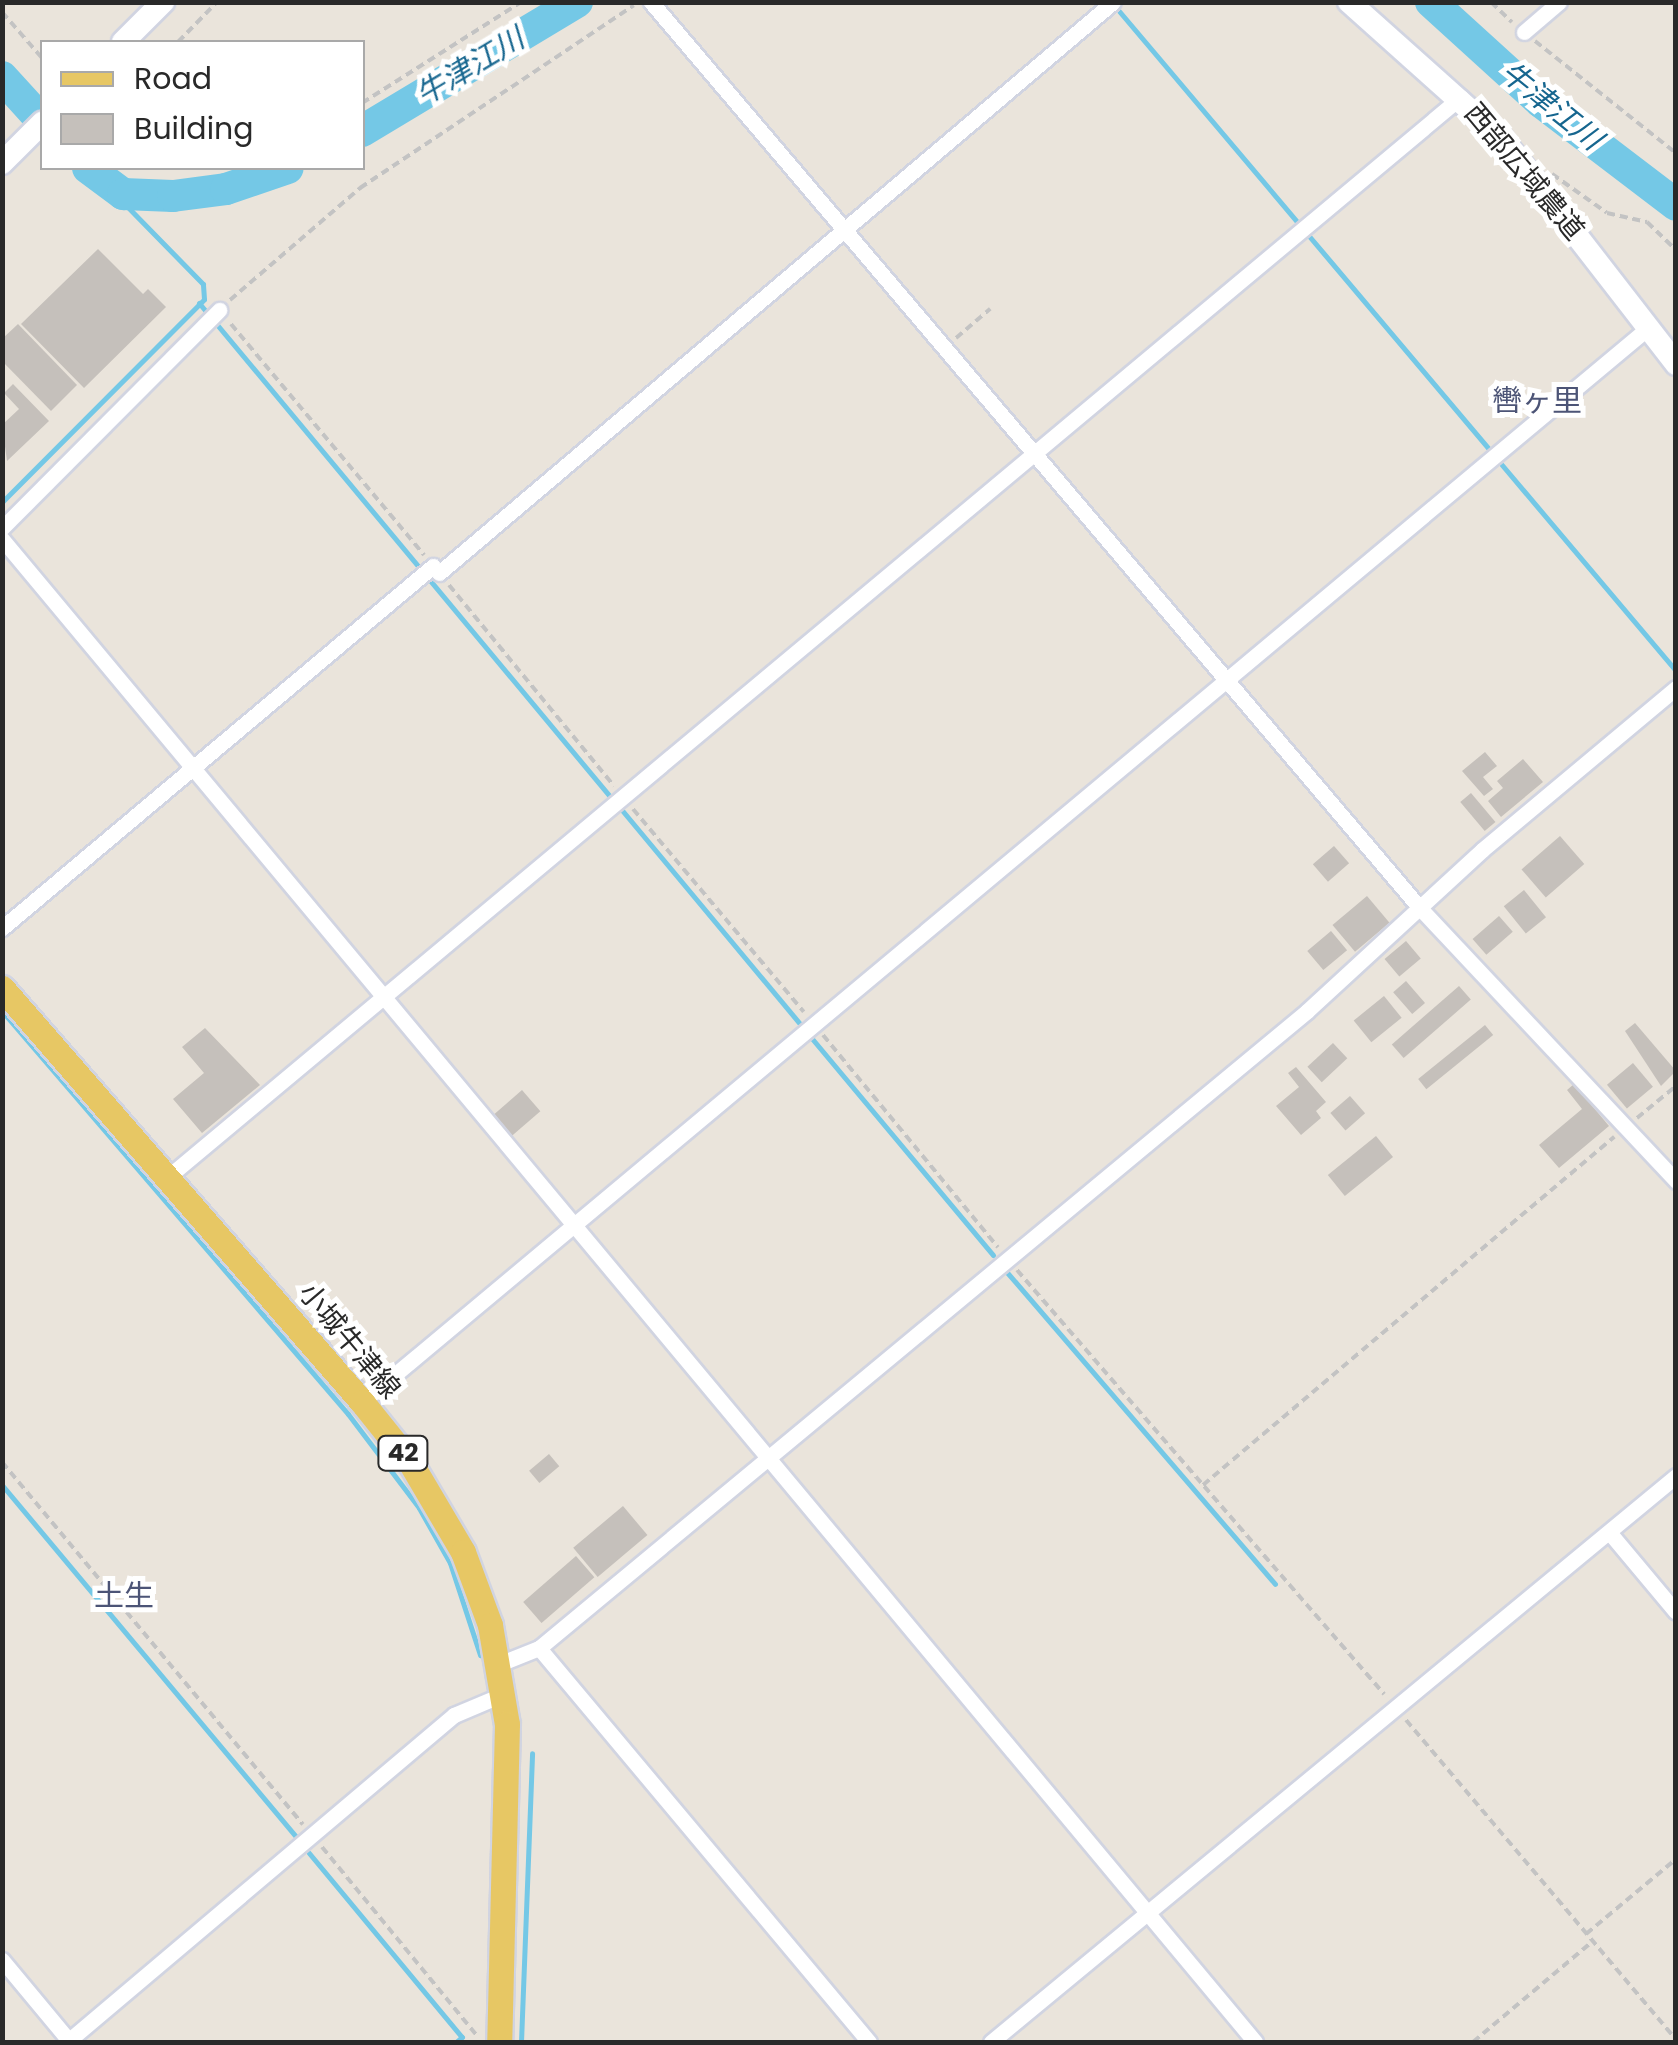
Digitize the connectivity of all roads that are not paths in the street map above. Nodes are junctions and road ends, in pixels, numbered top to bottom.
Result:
1 (163, 2) edge
2 (651, 2) edge
3 (1112, 2) edge
4 (1349, 2) edge
5 (1559, 2) edge
6 (1524, 32) road end
7 (125, 40) edge
8 (1461, 97) junction
9 (40, 124) edge
10 (10, 155) edge
11 (845, 228) junction
12 (218, 310) road end
13 (1648, 328) junction
14 (1676, 364) edge
15 (1037, 455) junction
16 (2, 528) edge
17 (2, 539) edge
18 (1225, 681) junction
19 (1676, 688) edge
20 (193, 768) junction
21 (1420, 907) junction
22 (2, 928) edge
23 (2, 988) edge
24 (383, 997) junction
25 (168, 1176) junction
26 (1676, 1181) edge
27 (571, 1222) junction
28 (362, 1402) junction
29 (766, 1458) junction
30 (1676, 1476) edge
31 (1608, 1532) junction
32 (1676, 1612) edge
33 (540, 1648) junction
34 (499, 1664) junction
35 (504, 1694) junction
36 (1146, 1912) junction
37 (2, 1960) edge
38 (69, 2042) edge
39 (499, 2042) edge
40 (869, 2042) edge
41 (991, 2042) edge
42 (1255, 2042) edge

1 - 7 street
2 - 11 street
3 - 11 street
4 - 8 street, 西部広域農道
5 - 6 street
8 - 13 street, 西部広域農道
8 - 15 street
9 - 10 street
11 - 15 street
11 - 20 street
12 - 16 street
13 - 14 street, 西部広域農道
13 - 18 street
15 - 18 street
15 - 24 street
17 - 20 street
18 - 21 street
18 - 27 street
19 - 21 street
20 - 22 street
20 - 24 street
21 - 26 street
21 - 29 street
23 - 25 main road, 小城牛津線 / 42
24 - 25 street
24 - 27 street
25 - 28 main road, 小城牛津線 / 42
27 - 28 street
27 - 29 street
28 - 34 main road, 小城牛津線 / 42
29 - 33 street
29 - 36 street
30 - 31 street
31 - 32 street
31 - 36 street
33 - 34 street
33 - 40 street
34 - 35 main road, 小城牛津線 / 42
35 - 38 street
35 - 39 main road, 小城牛津線 / 42
36 - 41 street
36 - 42 street
37 - 38 street

